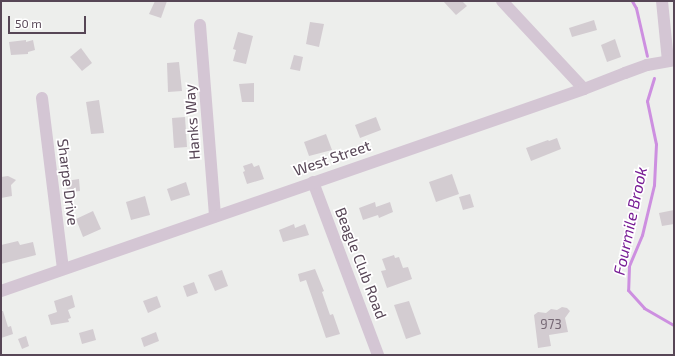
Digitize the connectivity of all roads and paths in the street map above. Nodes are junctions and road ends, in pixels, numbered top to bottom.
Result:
1 (502, 1) edge
2 (662, 1) edge
3 (200, 25) dead end
4 (671, 60) edge
5 (584, 89) junction
6 (42, 98) dead end
7 (313, 182) junction
8 (215, 216) junction
9 (63, 269) junction
10 (1, 291) edge
11 (378, 355) edge

1 - 5 street
2 - 4 street
3 - 8 street, Hanks Way
4 - 5 street, West Street
5 - 7 street, West Street
6 - 9 street, Sharpe Drive
7 - 8 street, West Street
7 - 11 street, Beagle Club Road
8 - 9 street, West Street
9 - 10 street, West Street

